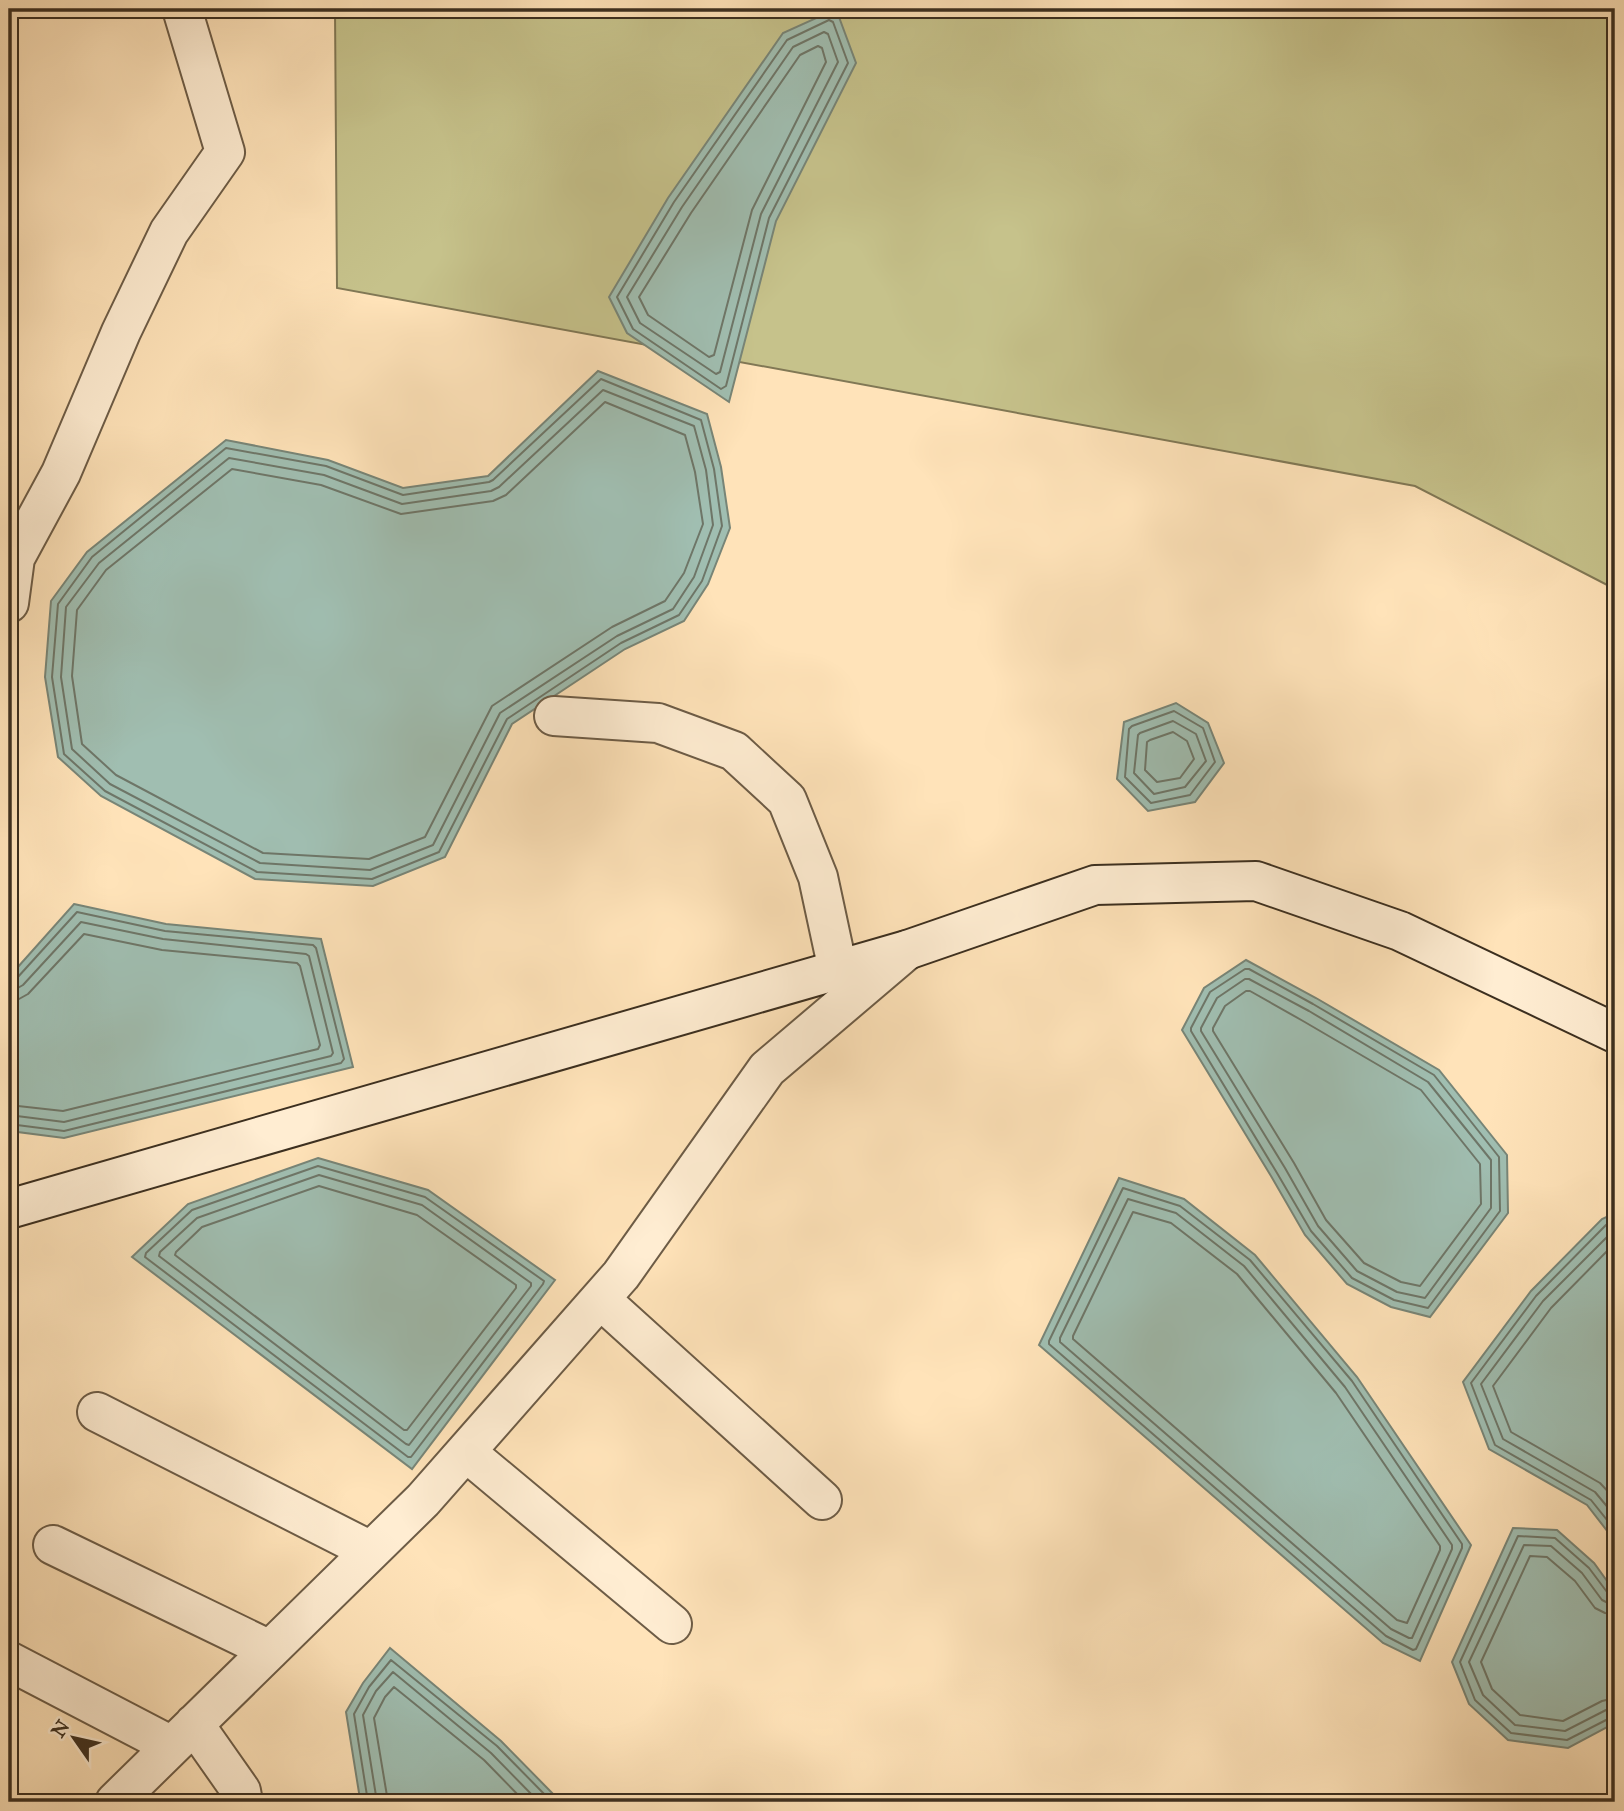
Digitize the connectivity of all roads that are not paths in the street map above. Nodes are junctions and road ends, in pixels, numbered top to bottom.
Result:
1 (182, 9) edge
2 (9, 603) edge
3 (554, 716) dead end
4 (907, 950) junction
5 (838, 970) junction
6 (1615, 1033) edge
7 (9, 1209) edge
8 (600, 1299) junction
9 (97, 1412) dead end
10 (466, 1452) junction
11 (822, 1500) dead end
12 (53, 1545) dead end
13 (371, 1551) junction
14 (672, 1625) dead end
15 (270, 1650) junction
16 (9, 1661) edge
17 (183, 1735) junction
18 (115, 1802) edge
19 (243, 1802) edge

1 - 2 street
3 - 5 street
4 - 5 street
4 - 6 street
4 - 8 street
5 - 7 street
8 - 10 street
8 - 11 street
9 - 13 street
10 - 13 street
10 - 14 street
12 - 15 street
13 - 15 street
15 - 17 street
16 - 17 street
17 - 18 street
17 - 19 street

